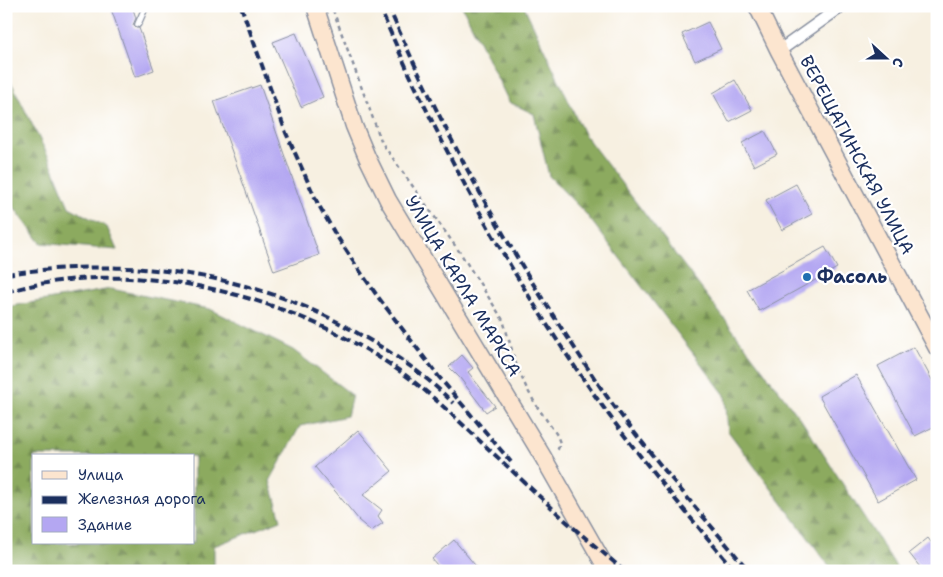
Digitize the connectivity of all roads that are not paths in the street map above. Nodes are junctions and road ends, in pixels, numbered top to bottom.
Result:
1 (146, 6) edge
2 (315, 6) edge
3 (757, 6) edge
4 (842, 6) edge
5 (138, 24) dead end
6 (779, 51) junction
7 (937, 348) edge
8 (608, 571) edge

1 - 5 lane
2 - 8 main road, УЛИЦА КАРЛА МАРКСА
3 - 6 main road, ВЕРЕЩАГИНСКАЯ УЛИЦА
4 - 6 street
6 - 7 main road, ВЕРЕЩАГИНСКАЯ УЛИЦА

